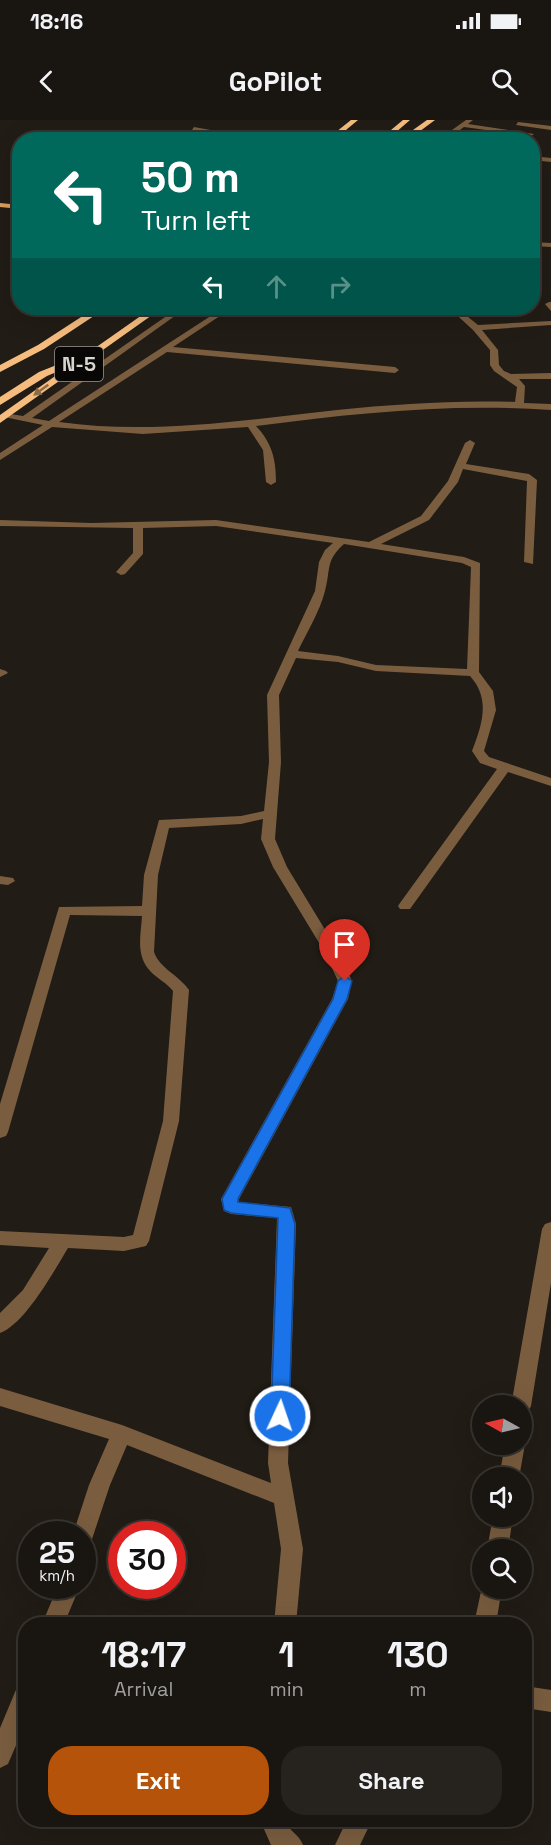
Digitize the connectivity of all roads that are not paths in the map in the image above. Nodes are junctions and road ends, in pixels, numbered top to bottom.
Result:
1 (407, 120) edge
2 (432, 120) edge
3 (470, 120) edge
4 (353, 121) edge
5 (510, 123) dead end
6 (463, 125) junction
7 (551, 128) edge
8 (194, 129) dead end
9 (211, 132) edge
10 (339, 132) edge
11 (392, 132) edge
12 (414, 132) edge
13 (453, 132) edge
14 (516, 132) edge
15 (90, 315) edge
16 (147, 315) edge
17 (173, 315) edge
18 (217, 315) edge
19 (461, 315) edge
20 (551, 323) edge
21 (476, 328) junction
22 (40, 347) junction
23 (165, 349) junction
24 (93, 353) junction
25 (0, 369) edge
26 (395, 370) dead end
27 (551, 376) edge
28 (508, 377) junction
29 (0, 379) edge
30 (0, 402) edge
31 (519, 406) junction
32 (551, 407) edge
33 (4, 417) edge
34 (25, 419) junction
35 (51, 423) junction
36 (250, 424) junction
37 (470, 443) dead end
38 (0, 457) edge
39 (460, 466) junction
40 (272, 482) dead end
41 (138, 524) junction
42 (4, 526) edge
43 (341, 541) junction
44 (371, 545) junction
45 (529, 562) dead end
46 (121, 572) dead end
47 (292, 654) junction
48 (473, 673) junction
49 (505, 767) junction
50 (551, 782) edge
51 (270, 814) junction
52 (405, 906) dead end
53 (149, 911) junction
54 (0, 1132) edge
55 (551, 1229) edge
56 (0, 1238) edge
57 (63, 1241) junction
58 (0, 1324) edge
59 (523, 1395) edge
60 (0, 1397) edge
61 (122, 1434) junction
62 (284, 1497) junction
63 (87, 1521) edge
64 (64, 1599) edge
65 (489, 1599) edge
66 (57, 1617) edge
67 (286, 1617) edge
68 (486, 1617) edge
69 (532, 1698) edge
70 (551, 1701) edge
71 (18, 1713) edge
72 (0, 1756) edge
73 (275, 1827) edge
74 (356, 1827) edge
75 (291, 1845) edge
76 (347, 1845) edge

1 - 11 highway
2 - 12 highway
3 - 6 street
4 - 10 highway
5 - 7 street
6 - 13 street
6 - 14 street
8 - 9 street
15 - 22 highway, N-5
16 - 24 highway, N-5
17 - 34 street
18 - 23 street
19 - 21 street
20 - 21 street
21 - 28 street
22 - 25 highway, N-5
22 - 29 highway
23 - 26 street
23 - 35 street
24 - 30 highway
24 -> 33 highway, N-5
27 - 28 street
28 - 31 street
31 - 32 street
31 - 36 street
33 - 34 street
34 - 35 street
35 - 36 street
35 - 38 street
36 - 40 street
37 - 39 street
39 - 44 street
39 - 45 street
41 - 42 street
41 - 43 street
41 - 46 street
43 - 44 street
43 - 47 street
44 - 48 street
47 - 48 street
47 - 51 street
48 - 49 street
49 - 50 street
49 - 52 street
51 - 53 street
51 - 62 street
53 - 54 street
53 - 57 street
55 - 59 street
56 - 57 street
57 - 58 street
60 - 61 street
61 - 62 street
61 - 63 street
62 - 67 street
64 - 66 street
65 - 68 street
69 - 70 street
71 - 72 street
73 - 75 street
74 - 76 street

